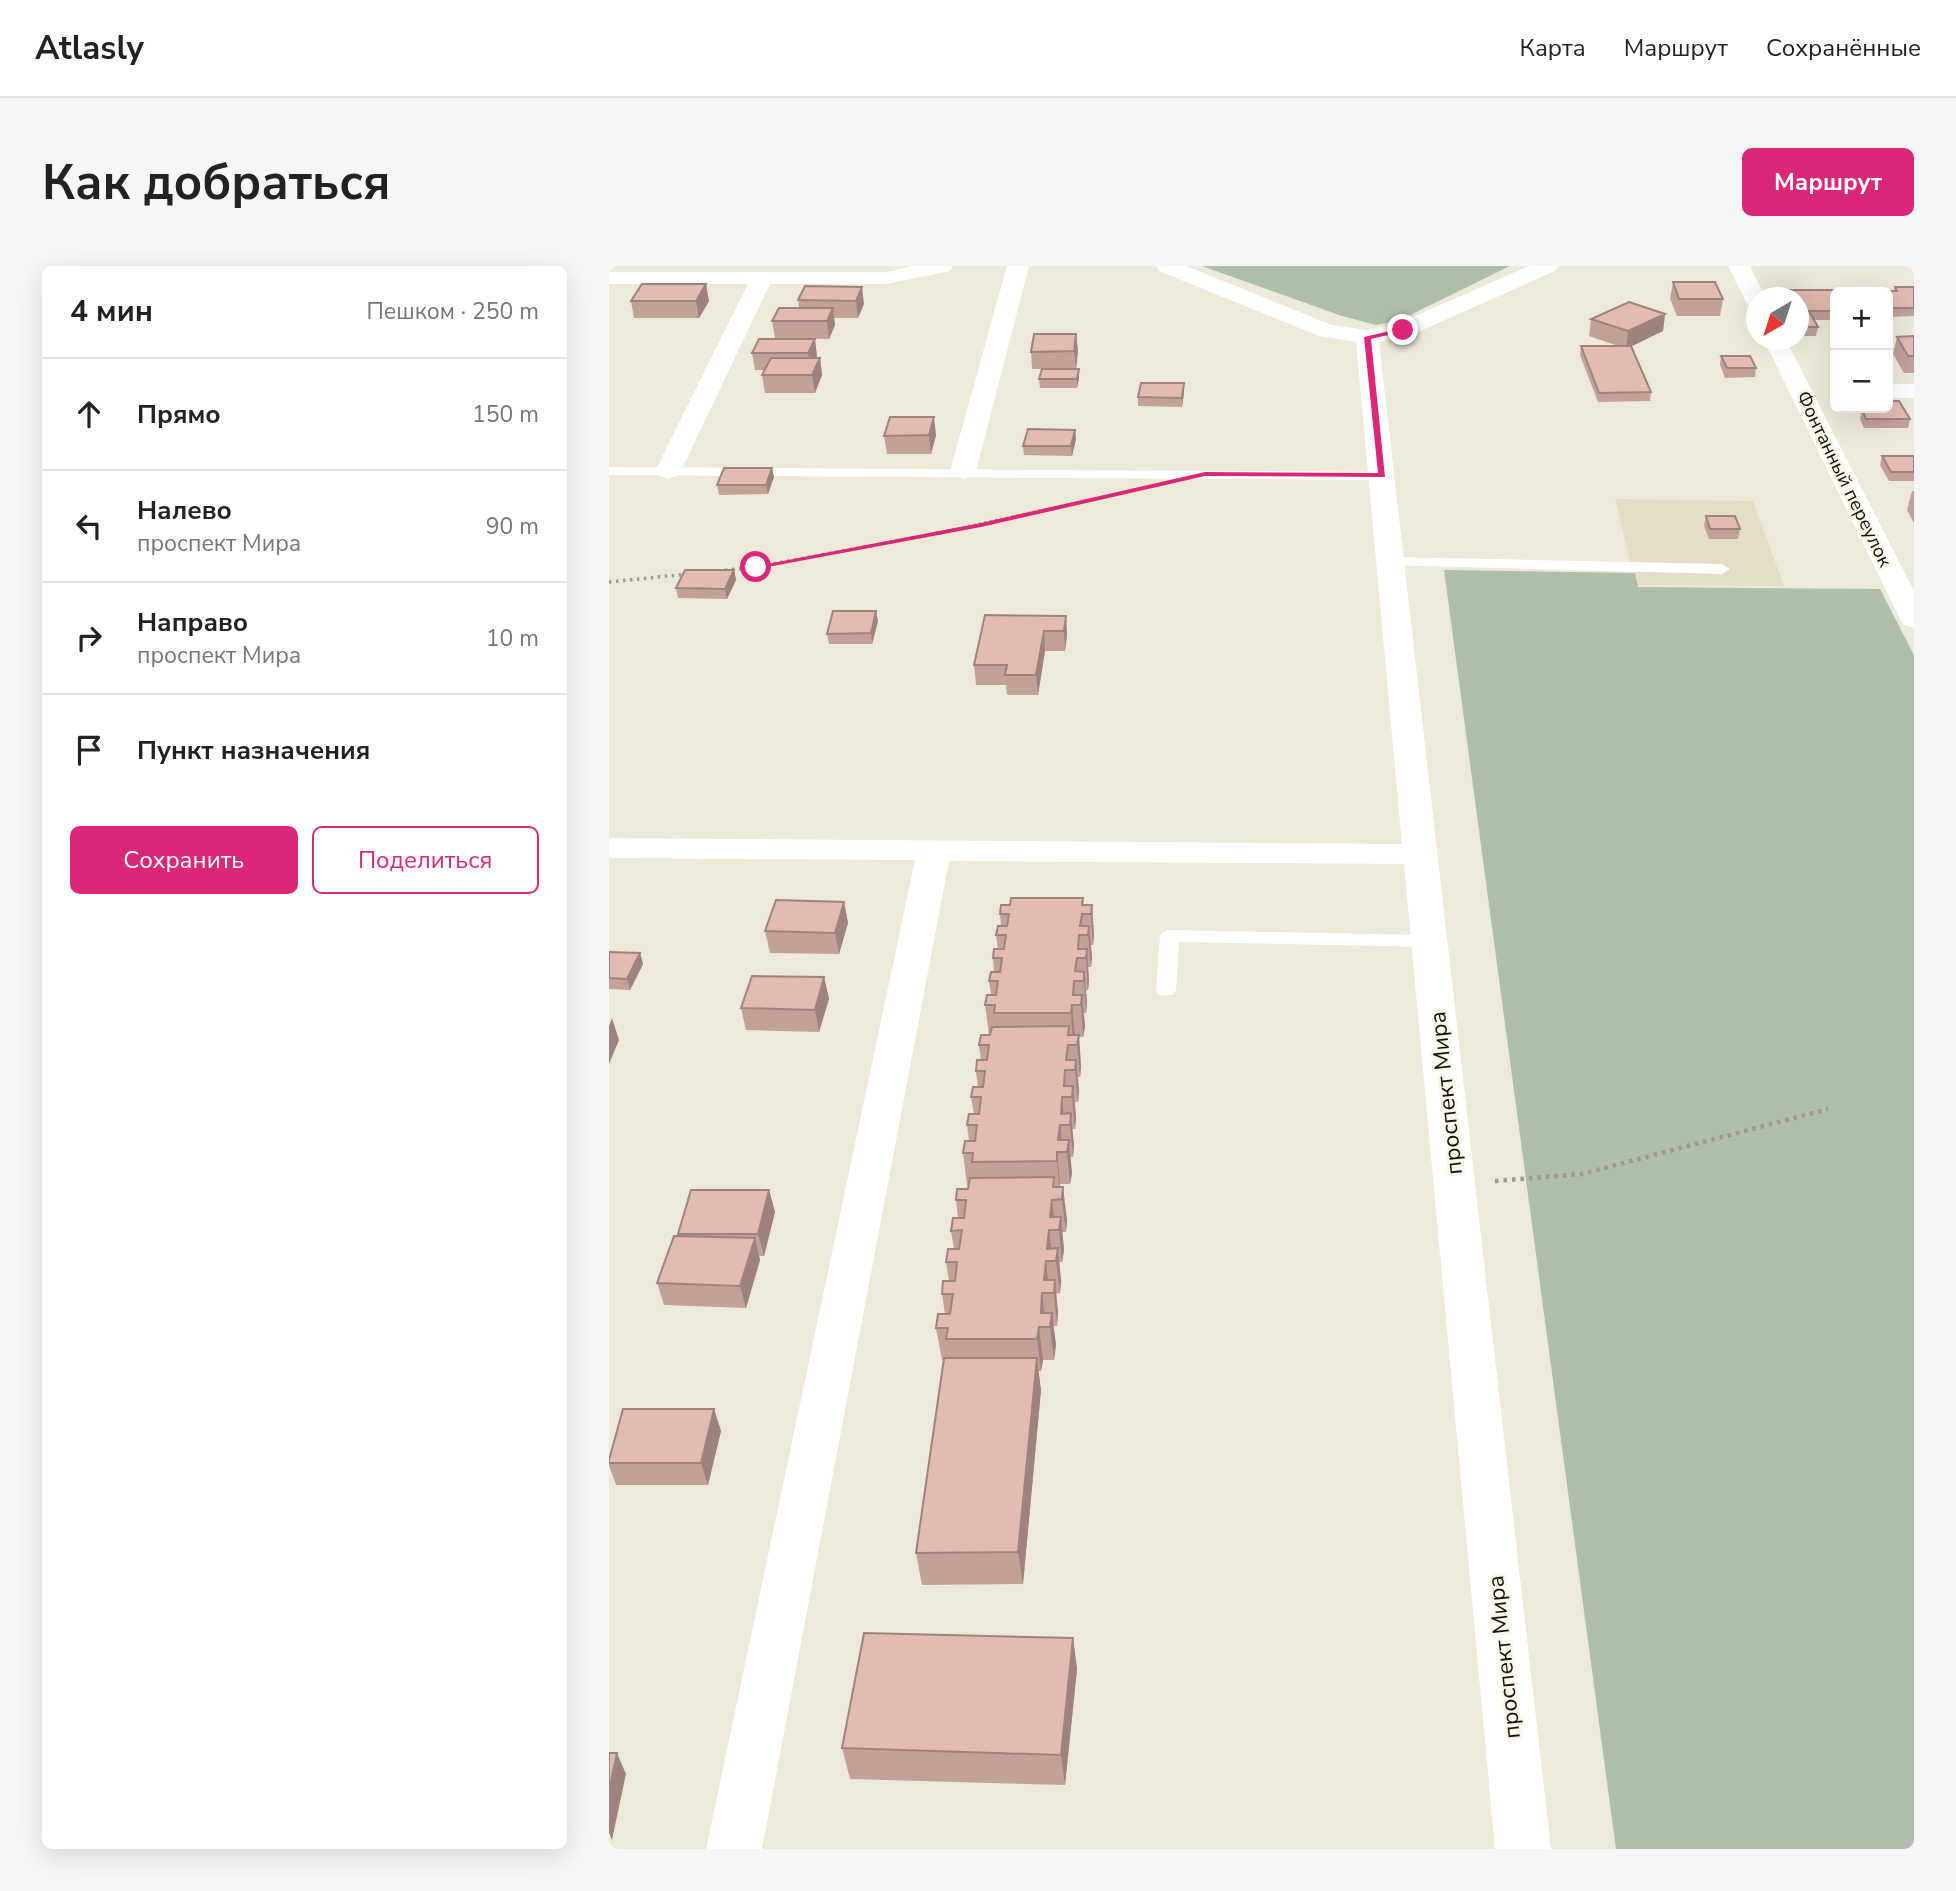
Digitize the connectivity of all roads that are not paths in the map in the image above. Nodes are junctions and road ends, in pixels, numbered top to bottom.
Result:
1 (942, 266) edge
2 (1019, 266) edge
3 (1167, 266) edge
4 (1547, 266) edge
5 (1739, 266) edge
6 (609, 278) edge
7 (762, 279) junction
8 (1749, 287) edge
9 (1367, 337) junction
10 (1782, 350) edge
11 (1893, 391) edge
12 (1914, 391) edge
13 (609, 471) edge
14 (668, 471) junction
15 (963, 471) junction
16 (1382, 476) junction
17 (1391, 562) junction
18 (1722, 569) dead end
19 (1914, 618) edge
20 (609, 848) edge
21 (934, 851) junction
22 (1421, 854) junction
23 (1430, 941) junction
24 (1166, 990) dead end
25 (734, 1849) edge
26 (1523, 1849) edge

1 - 7 street
2 - 15 street
3 - 9 street
4 - 9 street
5 - 8 street
6 - 7 street
7 - 14 street
9 - 16 street, проспект Мира
10 - 19 street, Фонтанный переулок
11 - 12 street
13 - 14 lane
14 - 15 lane
15 - 16 lane
16 - 17 street, проспект Мира
17 - 18 lane
17 - 22 street, проспект Мира
20 - 21 street
21 - 22 street
21 - 25 street
22 - 23 street, проспект Мира
23 - 24 lane
23 - 26 street, проспект Мира

